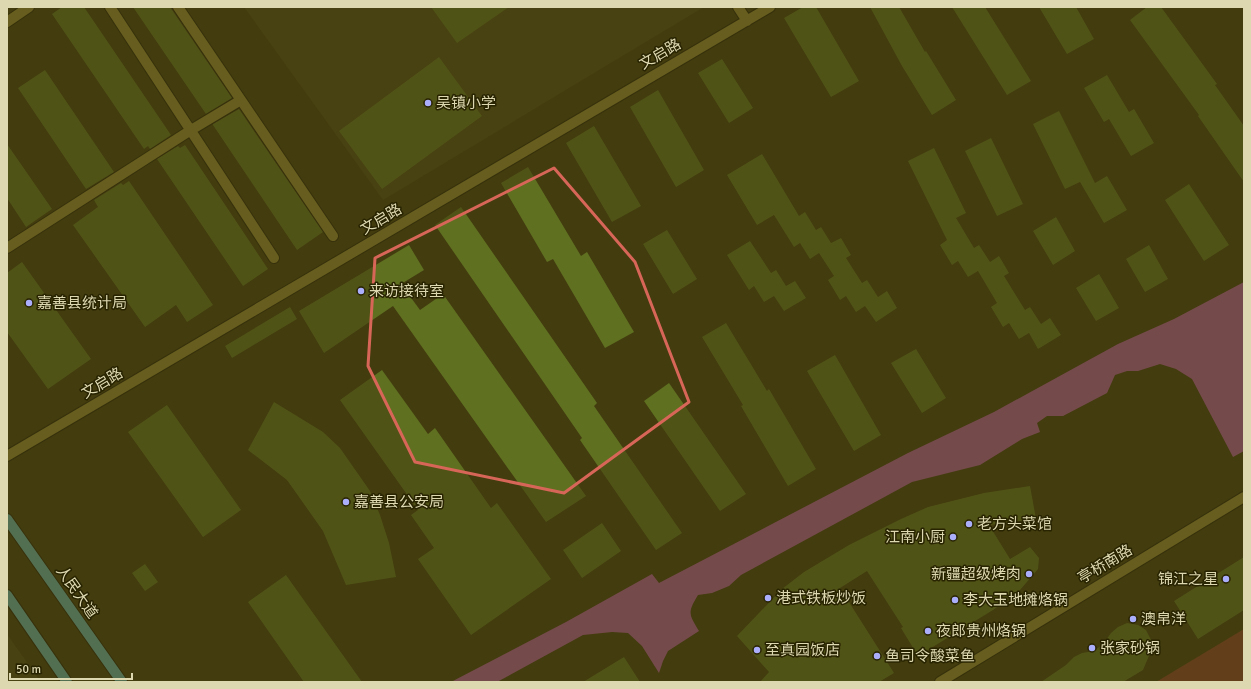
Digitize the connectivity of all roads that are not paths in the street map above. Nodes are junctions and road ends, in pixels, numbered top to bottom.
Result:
1 (29, 7) edge
2 (110, 7) edge
3 (178, 7) edge
4 (738, 7) edge
5 (770, 7) edge
6 (747, 21) junction
7 (7, 22) edge
8 (241, 100) junction
9 (191, 130) junction
10 (333, 236) dead end
11 (7, 248) edge
12 (274, 258) dead end
13 (7, 456) edge
14 (1244, 497) edge
15 (7, 519) edge
16 (7, 595) edge
17 (67, 682) edge
18 (122, 682) edge
19 (940, 682) edge

1 - 7 street
2 - 9 street
3 - 8 street
4 - 6 street
5 - 6 street, 文启路
6 - 13 street, 文启路
8 - 9 street
8 - 10 street
9 - 11 street
9 - 12 street
14 - 19 street, 亭桥南路
15 - 18 main road, 人民大道
16 - 17 main road

